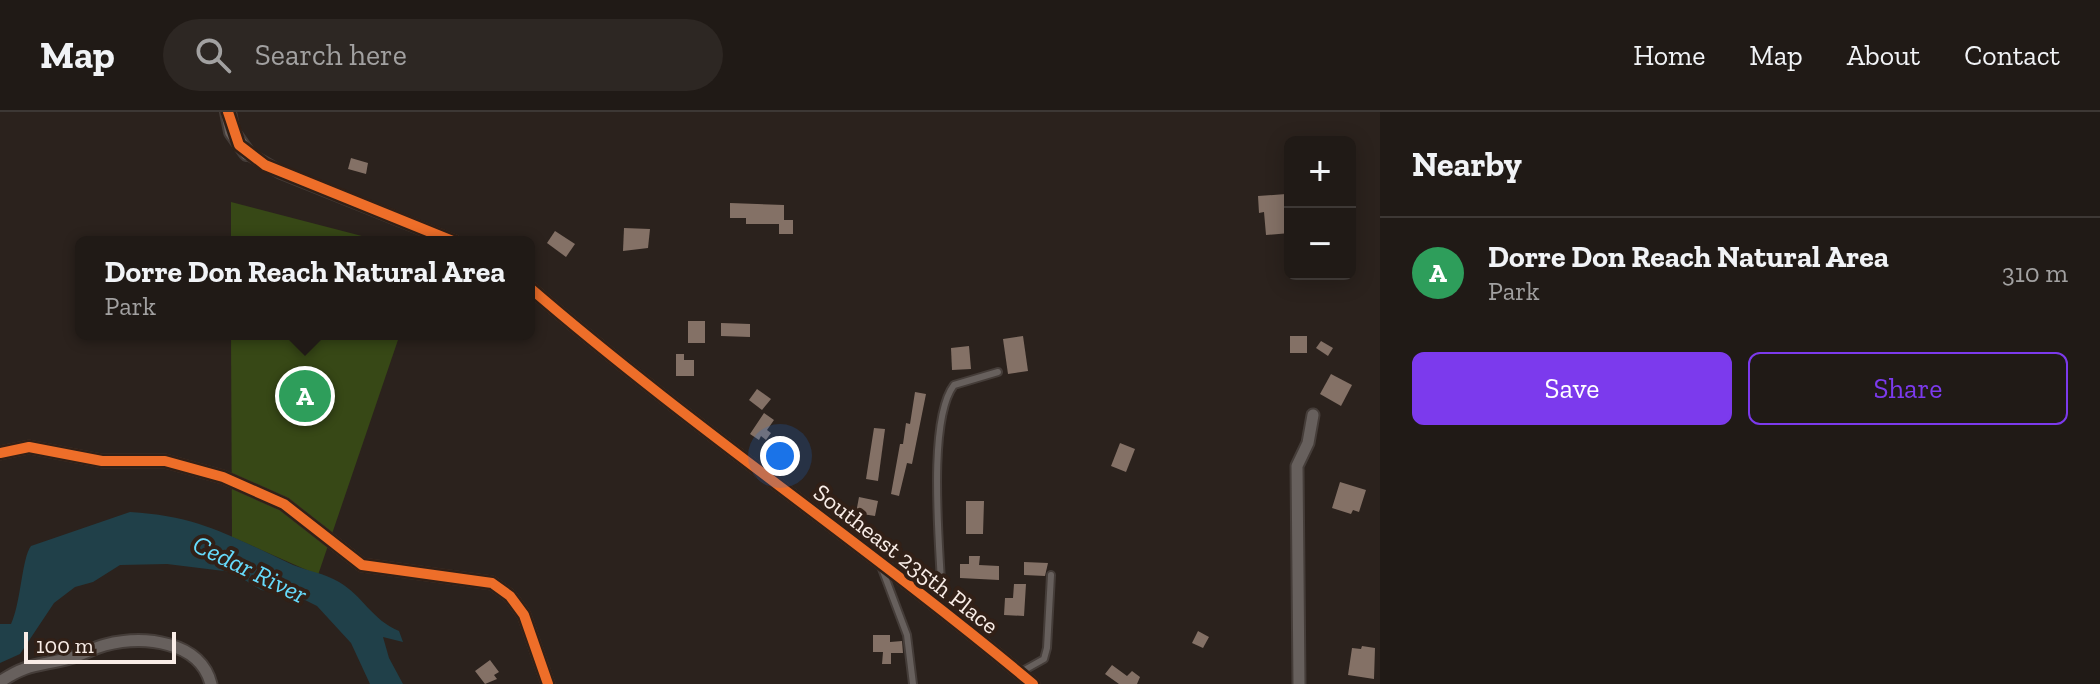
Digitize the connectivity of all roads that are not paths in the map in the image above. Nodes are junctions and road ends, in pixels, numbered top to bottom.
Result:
1 (228, 112) edge
2 (247, 153) joint
3 (440, 236) edge
4 (535, 292) edge
5 (998, 372) dead end
6 (1313, 415) dead end
7 (0, 453) edge
8 (880, 562) junction
9 (1051, 575) dead end
10 (931, 601) junction
11 (1019, 673) junction
12 (0, 682) edge
13 (211, 684) edge
14 (548, 684) edge
15 (913, 684) edge
16 (1033, 684) edge
17 (1299, 684) edge

1 - 2 street
2 - 3 street
4 - 8 street, Southeast 235th Place
5 - 10 lane
6 - 17 street
7 - 14 street
8 - 10 street, Southeast 235th Place
8 - 15 lane
9 - 11 lane
10 - 11 street, Southeast 235th Place
11 - 16 street, Southeast 235th Place
12 - 13 street

